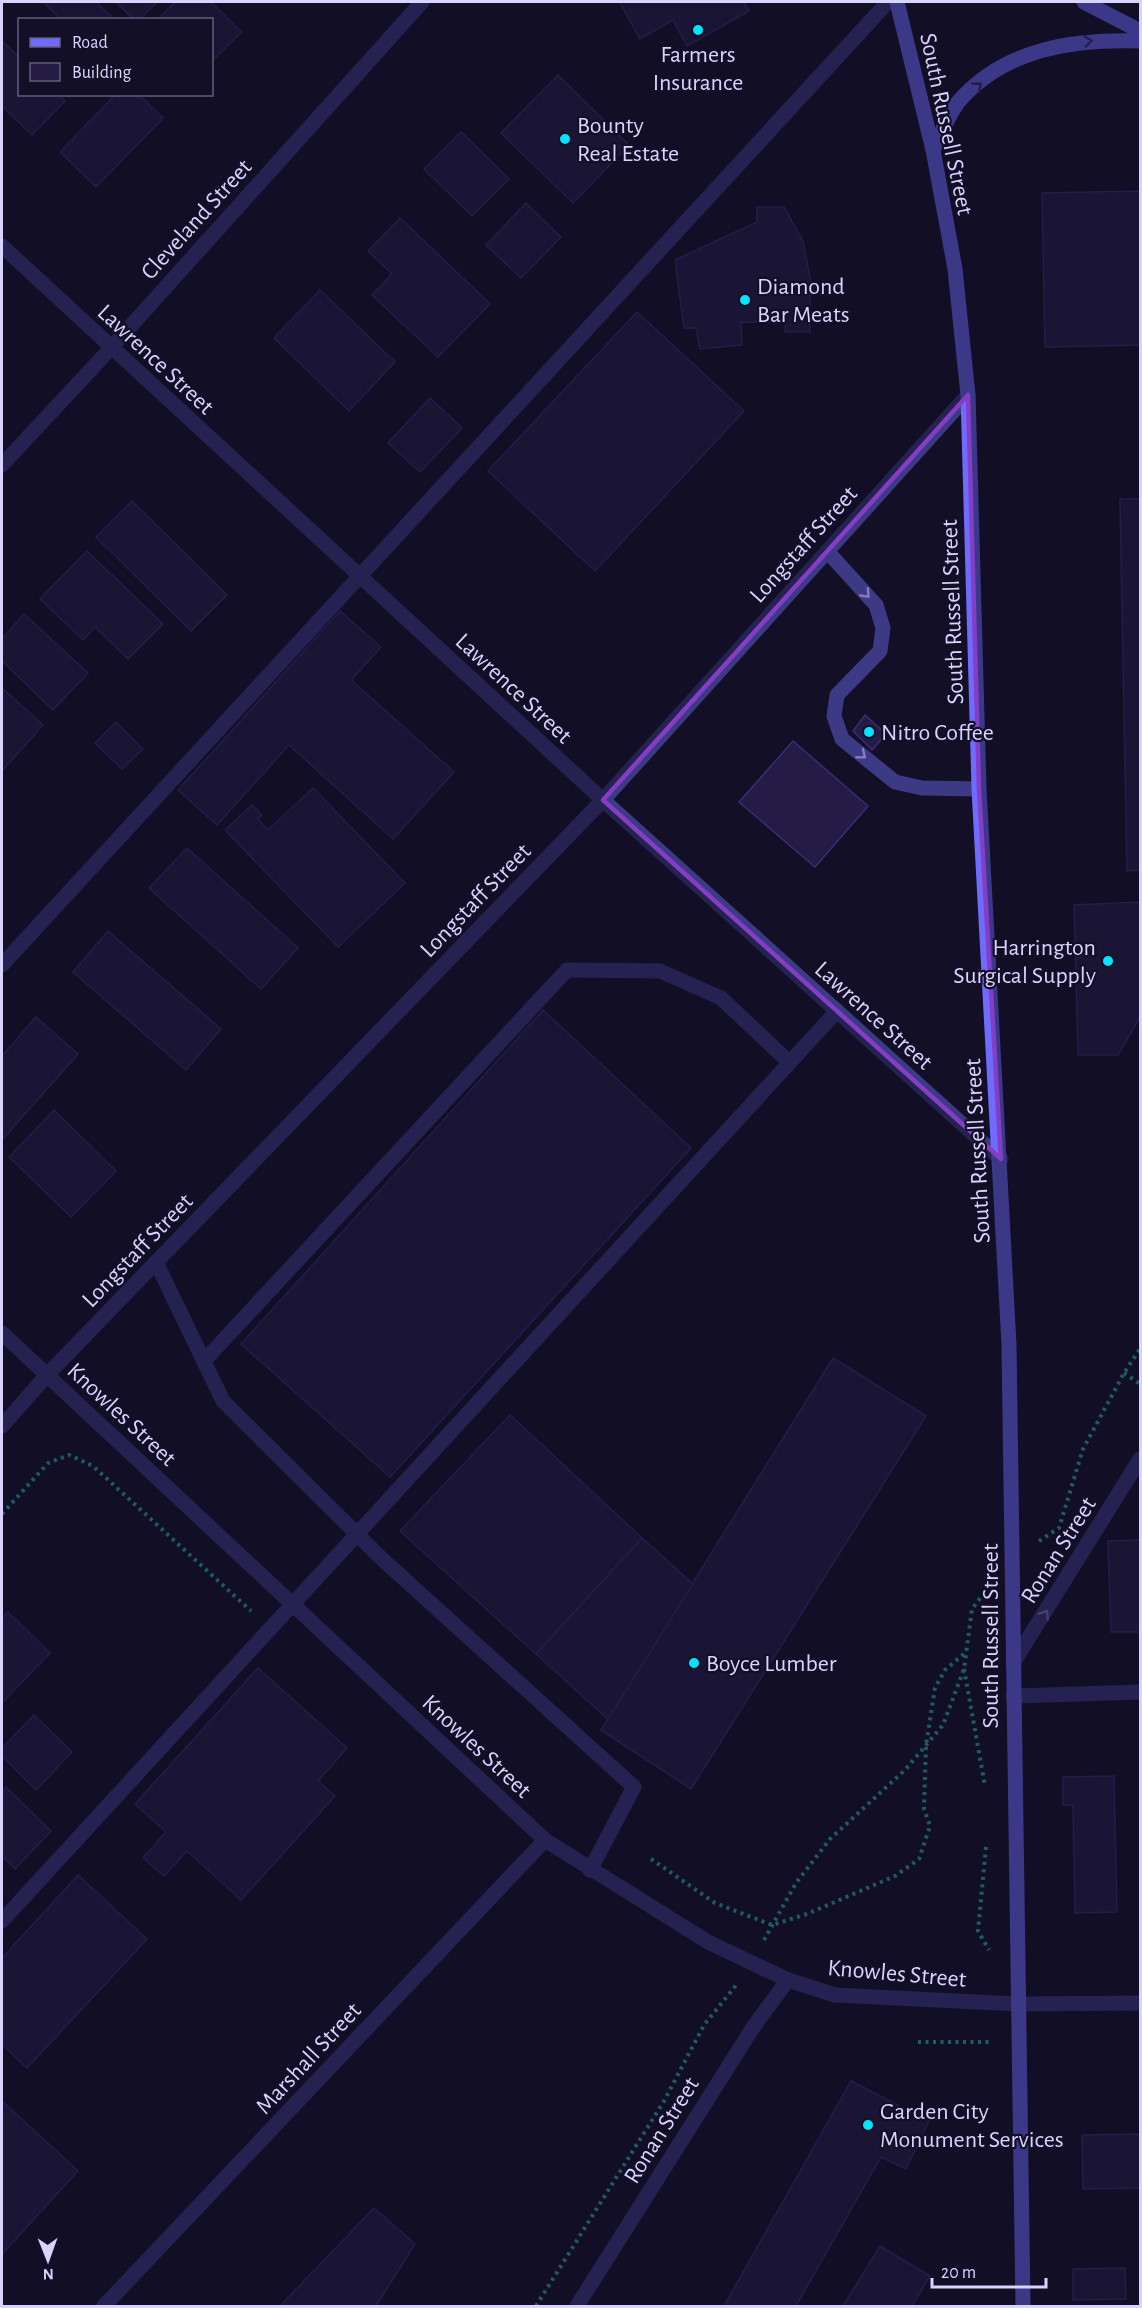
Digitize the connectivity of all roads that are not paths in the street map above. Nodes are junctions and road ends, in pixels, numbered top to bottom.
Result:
1 (422, 2) edge
2 (888, 2) edge
3 (897, 2) edge
4 (1084, 2) edge
5 (1140, 31) edge
6 (1140, 41) edge
7 (933, 150) junction
8 (2, 246) edge
9 (111, 348) junction
10 (968, 395) junction
11 (2, 465) edge
12 (827, 551) junction
13 (358, 576) junction
14 (979, 789) junction
15 (603, 800) junction
16 (2, 965) edge
17 (837, 1011) junction
18 (789, 1062) junction
19 (1000, 1159) junction
20 (156, 1262) junction
21 (2, 1333) edge
22 (204, 1361) junction
23 (47, 1375) junction
24 (2, 1426) edge
25 (1140, 1459) edge
26 (357, 1534) junction
27 (292, 1604) junction
28 (1013, 1663) junction
29 (1140, 1692) edge
30 (1012, 1696) junction
31 (545, 1840) junction
32 (590, 1870) junction
33 (2, 1920) edge
34 (788, 1980) junction
35 (1140, 2003) edge
36 (1020, 2004) junction
37 (104, 2307) edge
38 (577, 2307) edge
39 (1023, 2307) edge

1 - 9 street, Cleveland Street
2 - 13 street
3 - 7 main road, South Russell Street
4 - 5 main road
7 -> 6 main road
7 - 10 main road, South Russell Street
8 - 9 street, Lawrence Street
9 - 11 street, Cleveland Street
9 - 13 street, Lawrence Street
10 - 12 street, Longstaff Street
10 - 14 main road, South Russell Street
12 -> 14 street
12 - 15 street, Longstaff Street
13 - 15 street, Lawrence Street
13 - 16 street
14 - 19 main road, South Russell Street
15 - 17 street, Lawrence Street
15 - 20 street, Longstaff Street
17 - 18 street
17 - 19 street, Lawrence Street
18 - 22 street
18 - 26 street
19 - 28 main road, South Russell Street
20 - 22 street
20 - 23 street, Longstaff Street
21 - 23 street, Knowles Street
22 - 26 street
23 - 24 street, Longstaff Street
23 - 27 street, Knowles Street
28 -> 25 street, Ronan Street
26 - 27 street
26 - 32 street
27 - 31 street, Knowles Street
27 - 33 street
28 - 30 main road, South Russell Street
29 - 30 street
30 - 36 main road, South Russell Street
31 - 32 street, Knowles Street
31 - 37 street, Marshall Street
32 - 34 street, Knowles Street
34 - 36 street, Knowles Street
34 - 38 street, Ronan Street
35 - 36 street, Knowles Street
36 - 39 main road, South Russell Street

